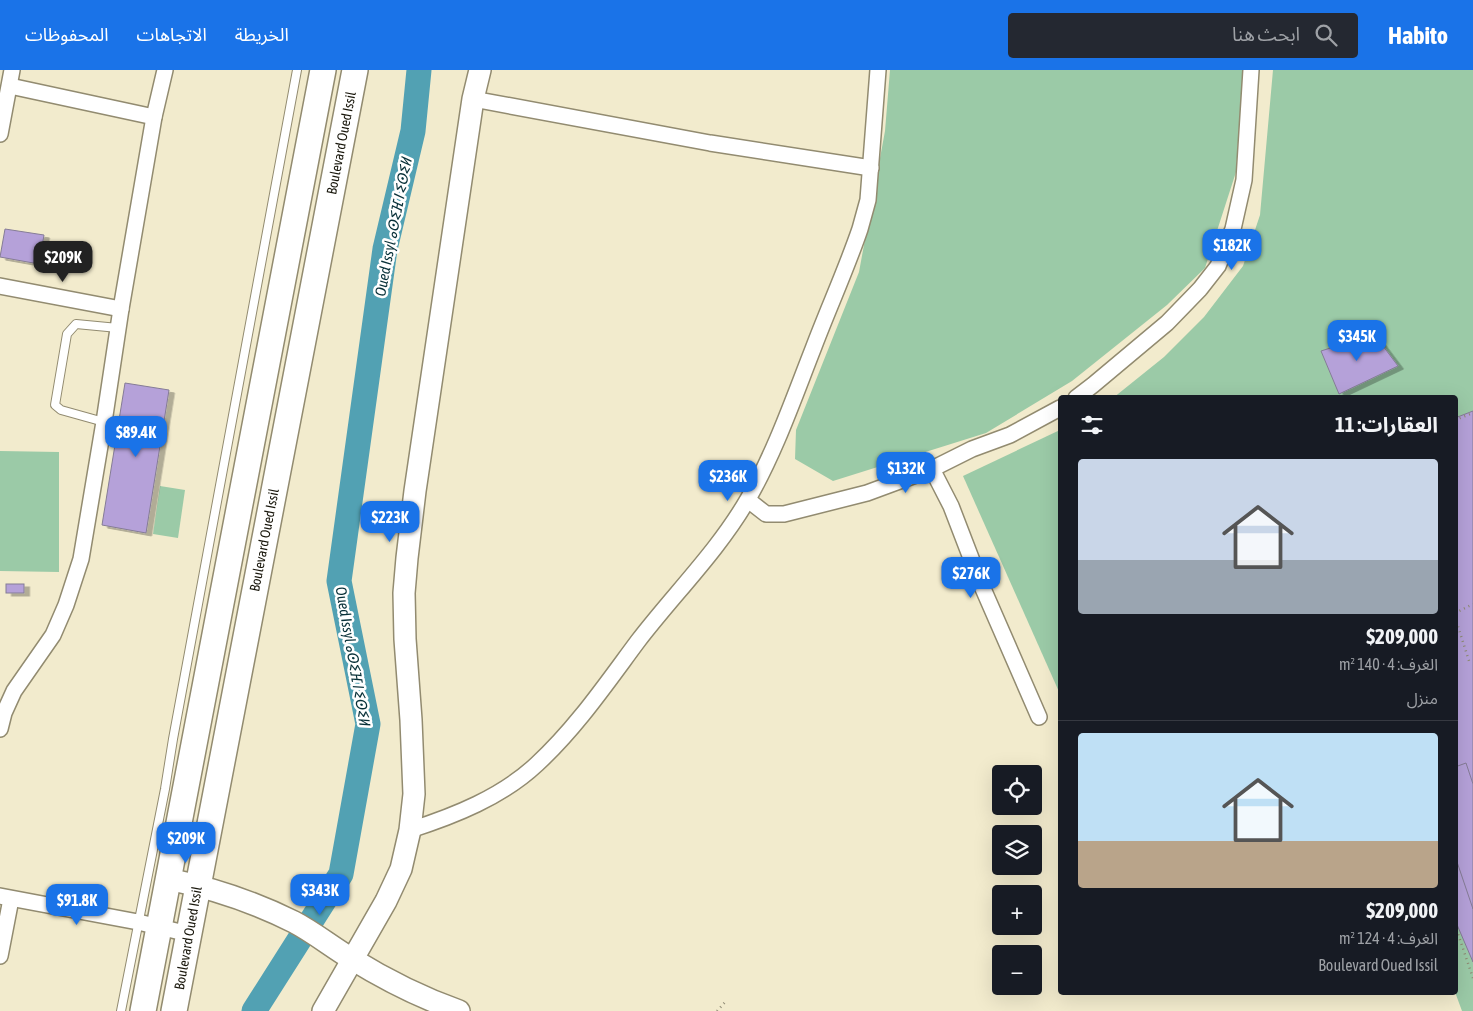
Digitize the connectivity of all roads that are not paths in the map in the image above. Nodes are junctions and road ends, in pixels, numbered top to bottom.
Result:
1 (12, 70) edge
2 (165, 70) edge
3 (297, 70) edge
4 (323, 70) edge
5 (355, 70) edge
6 (480, 70) edge
7 (878, 70) edge
8 (1251, 70) edge
9 (10, 86) junction
10 (473, 99) junction
11 (3, 111) edge
12 (154, 117) junction
13 (0, 134) edge
14 (871, 168) junction
15 (0, 286) edge
16 (121, 310) junction
17 (118, 328) junction
18 (1080, 395) edge
19 (1058, 409) edge
20 (104, 422) junction
21 (932, 469) junction
22 (748, 500) junction
23 (1039, 717) dead end
24 (0, 729) edge
25 (410, 830) junction
26 (168, 879) junction
27 (197, 885) junction
28 (5, 898) edge
29 (149, 924) junction
30 (189, 934) junction
31 (0, 956) edge
32 (352, 959) junction
33 (121, 1011) edge
34 (142, 1011) edge
35 (174, 1011) edge
36 (323, 1011) edge
37 (459, 1011) edge

1 - 9 street
2 - 12 street
3 - 29 lane
4 - 26 main road
5 - 27 main road, Boulevard Oued Issil
6 - 10 street
7 - 14 street
8 - 18 street
9 - 11 street
9 - 12 street
10 - 14 street
10 - 25 street
11 - 13 street
12 - 16 street
14 - 22 street
15 - 16 street
16 - 17 street
17 - 20 street
17 - 20 lane
19 - 21 street
20 - 24 street
21 - 22 street
21 - 23 street
22 - 25 street
25 - 32 street
26 - 27 street
26 - 29 main road
27 - 30 main road, Boulevard Oued Issil
27 - 32 street
28 - 29 street
28 - 31 street
29 - 30 street
29 - 33 lane
29 - 34 main road
30 - 35 main road, Boulevard Oued Issil
32 - 36 street
32 - 37 street

